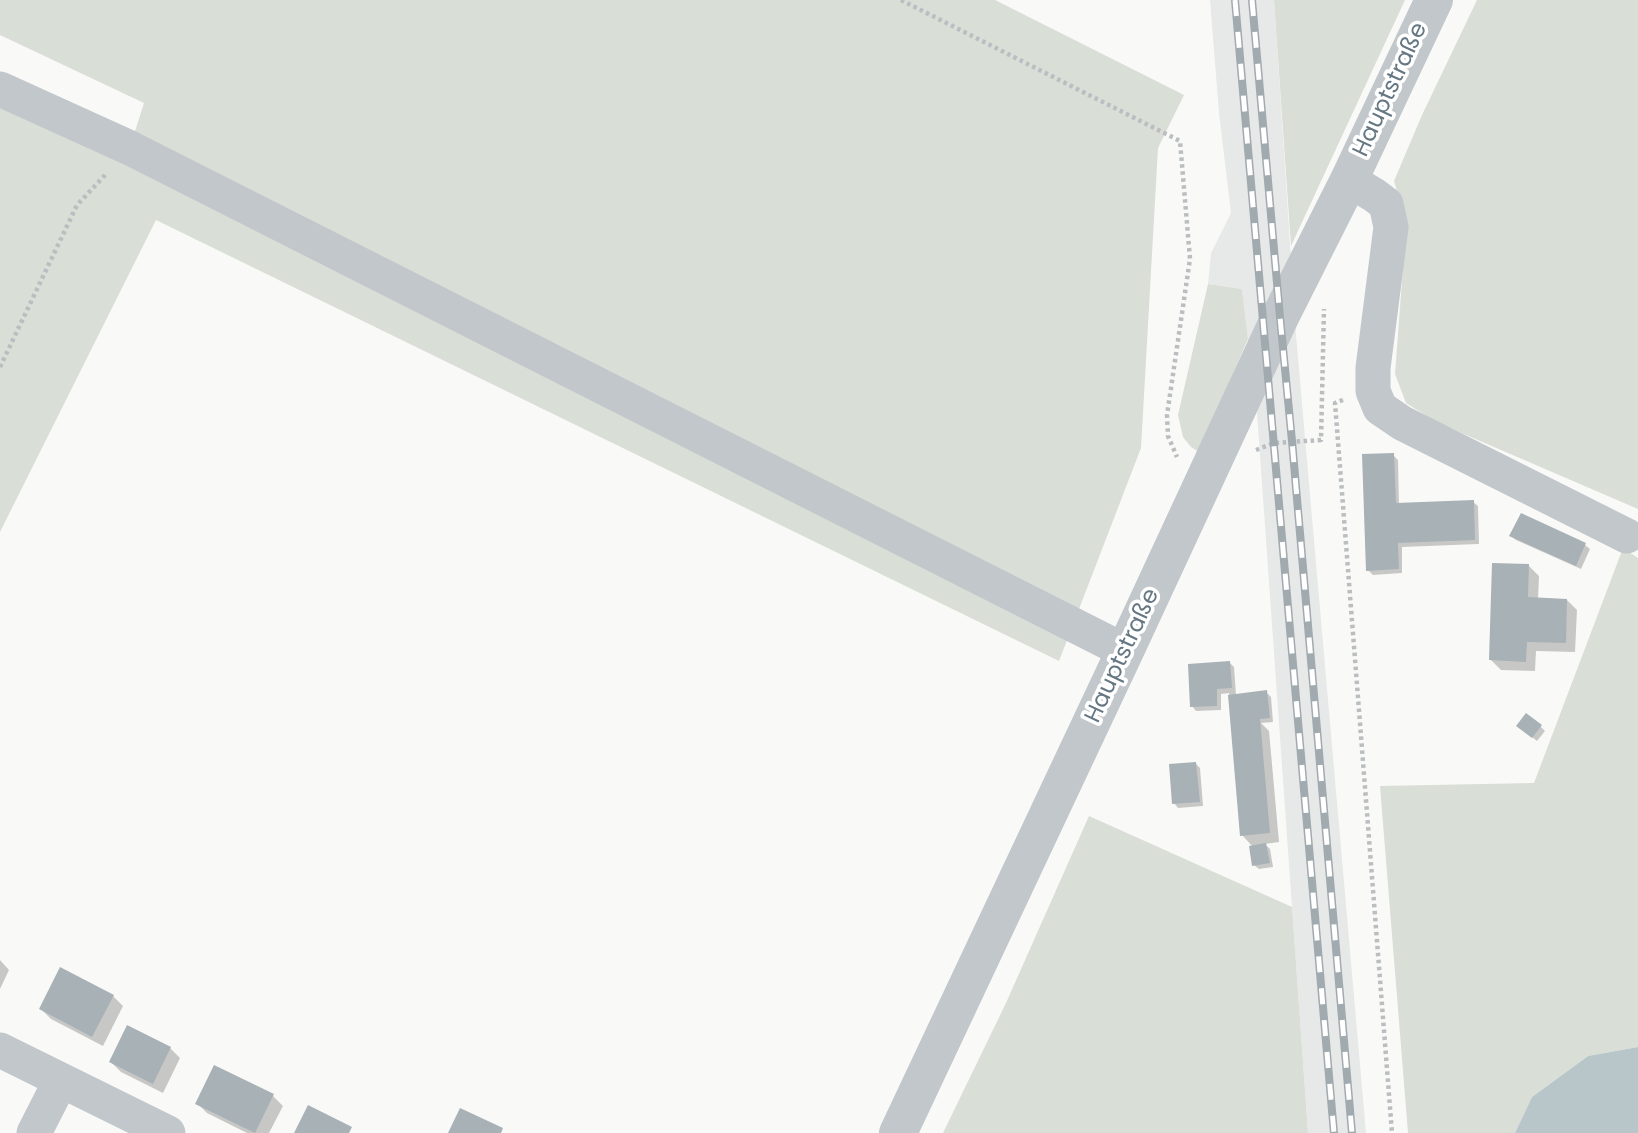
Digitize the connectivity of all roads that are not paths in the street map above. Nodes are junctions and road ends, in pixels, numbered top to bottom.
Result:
1 (1434, 0) edge
2 (0, 89) edge
3 (1349, 180) junction
4 (1627, 536) dead end
5 (1125, 652) junction
6 (0, 1050) edge
7 (61, 1080) junction
8 (34, 1133) edge
9 (168, 1133) edge
10 (898, 1133) edge

1 - 3 street, Hauptstraße
2 - 5 street
3 - 4 street, Hauptstraße
3 - 5 street, Hauptstraße
5 - 10 street, Hauptstraße
6 - 7 street
7 - 8 street
7 - 9 street

